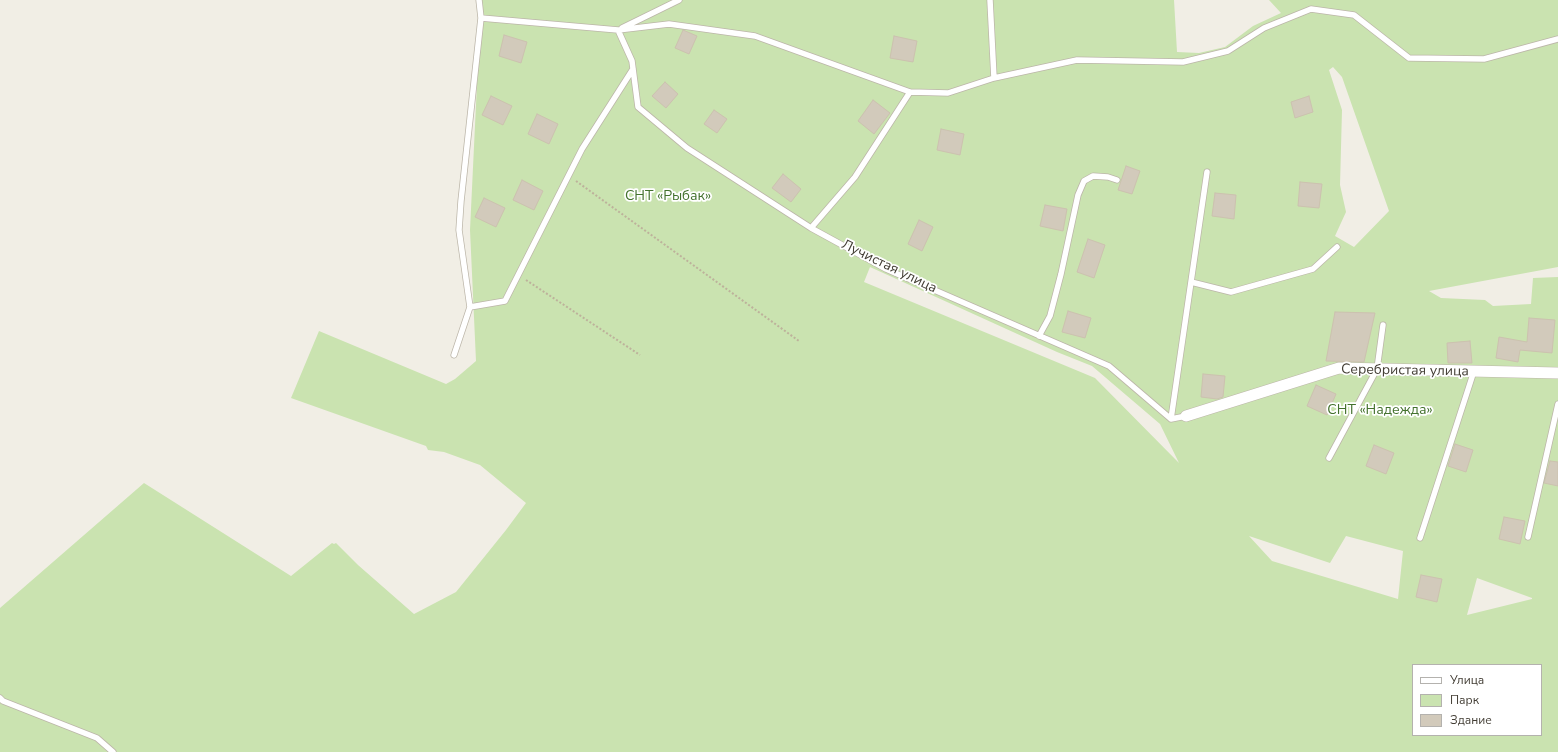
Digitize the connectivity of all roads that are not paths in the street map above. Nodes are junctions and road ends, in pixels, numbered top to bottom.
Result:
1 (479, 0) edge
2 (664, 0) edge
3 (679, 0) edge
4 (990, 0) edge
5 (663, 8) junction
6 (481, 18) junction
7 (618, 30) junction
8 (1558, 39) edge
9 (633, 69) junction
10 (994, 78) junction
11 (910, 92) junction
12 (1207, 172) dead end
13 (1117, 180) dead end
14 (811, 228) junction
15 (1337, 247) dead end
16 (1191, 282) junction
17 (470, 307) junction
18 (1383, 325) dead end
19 (1039, 336) junction
20 (454, 355) dead end
21 (1377, 369) junction
22 (1474, 371) junction
23 (1558, 373) edge
24 (1558, 404) edge
25 (1186, 416) joint
26 (1171, 419) junction
27 (1329, 458) dead end
28 (1528, 537) dead end
29 (1420, 538) dead end
30 (0, 698) edge
31 (113, 752) edge

1 - 6 lane
2 - 5 lane
3 - 5 lane
4 - 10 lane
5 - 7 lane
6 - 7 lane
6 - 17 lane
7 - 9 lane, Лучистая улица
7 - 11 lane
8 - 10 lane
9 - 14 lane, Лучистая улица
9 - 17 lane
10 - 11 lane
11 - 14 lane
12 - 16 lane
13 - 19 lane
14 - 19 lane, Лучистая улица
15 - 16 lane
16 - 26 lane
17 - 20 lane
18 - 21 lane
19 - 26 lane, Лучистая улица
21 - 22 street, Серебристая улица
21 - 25 street, Серебристая улица
21 - 27 lane
22 - 23 street, Серебристая улица
22 - 29 lane
24 - 28 lane
25 - 26 lane
30 - 31 lane

